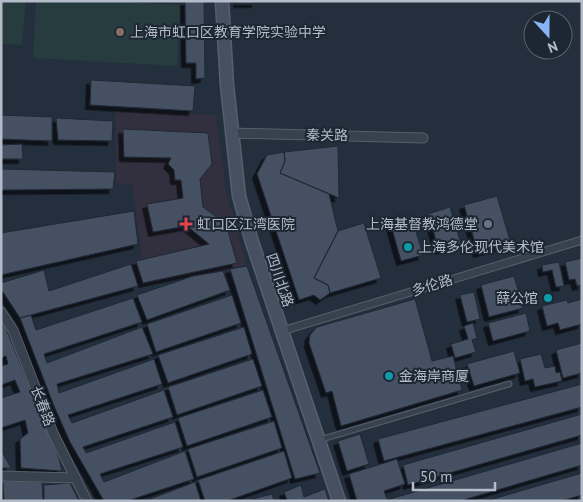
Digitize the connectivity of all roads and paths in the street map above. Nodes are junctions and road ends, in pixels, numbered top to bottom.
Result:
1 (222, 1) edge
2 (231, 133) junction
3 (424, 138) dead end
4 (582, 240) edge
5 (1, 312) edge
6 (282, 331) junction
7 (509, 384) dead end
8 (318, 440) junction
9 (1, 476) edge
10 (74, 478) junction
11 (86, 501) edge
12 (339, 501) edge

1 - 2 main road, 四川北路
2 - 3 street, 秦关路
2 - 6 main road, 四川北路
4 - 6 street, 多伦路
5 - 10 street, 长春路
6 - 8 main road, 四川北路
7 - 8 lane
8 - 12 main road, 四川北路
9 - 10 street
10 - 11 street, 长春路

